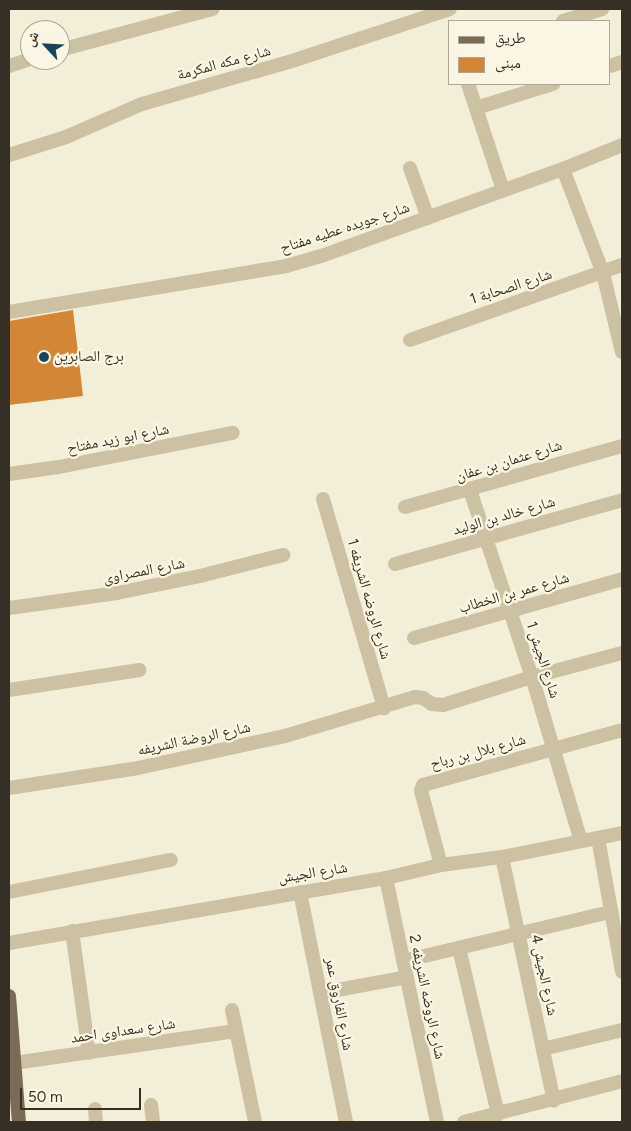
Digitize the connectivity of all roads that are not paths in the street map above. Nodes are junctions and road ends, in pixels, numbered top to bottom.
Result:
1 (213, 9) edge
2 (450, 9) edge
3 (602, 9) edge
4 (566, 20) edge
5 (70, 47) edge
6 (468, 85) edge
7 (550, 85) edge
8 (476, 108) junction
9 (622, 145) edge
10 (9, 155) edge
11 (410, 168) dead end
12 (563, 169) junction
13 (503, 190) junction
14 (428, 218) junction
15 (622, 265) edge
16 (603, 272) junction
17 (9, 312) edge
18 (410, 340) dead end
19 (622, 352) edge
20 (233, 433) dead end
21 (622, 446) edge
22 (9, 474) edge
23 (470, 490) junction
24 (323, 499) dead end
25 (622, 500) edge
26 (405, 507) dead end
27 (486, 538) junction
28 (283, 556) dead end
29 (395, 564) dead end
30 (622, 579) edge
31 (9, 608) edge
32 (510, 611) junction
33 (414, 638) dead end
34 (622, 653) edge
35 (139, 670) dead end
36 (532, 677) junction
37 (9, 690) edge
38 (384, 708) junction
39 (622, 730) edge
40 (555, 748) junction
41 (9, 788) edge
42 (622, 833) edge
43 (598, 838) junction
44 (581, 841) junction
45 (502, 857) junction
46 (171, 860) dead end
47 (441, 865) junction
48 (386, 878) junction
49 (9, 892) edge
50 (300, 892) junction
51 (611, 912) junction
52 (72, 931) junction
53 (518, 934) junction
54 (9, 942) edge
55 (459, 948) junction
56 (403, 961) junction
57 (622, 972) edge
58 (407, 977) junction
59 (321, 994) junction
60 (9, 996) edge
61 (232, 1010) dead end
62 (622, 1030) edge
63 (236, 1031) junction
64 (543, 1049) junction
65 (89, 1053) junction
66 (14, 1063) junction
67 (622, 1081) edge
68 (554, 1101) junction
69 (150, 1105) dead end
70 (498, 1114) junction
71 (19, 1122) edge
72 (153, 1122) edge
73 (255, 1122) edge
74 (346, 1122) edge
75 (437, 1122) edge
76 (464, 1122) edge

1 - 5 street
2 - 10 street, شارع مكه المكرمة
3 - 4 street
6 - 8 street
7 - 8 street
8 - 13 street
9 - 12 street, شارع جويده عطيه مفتاح
11 - 14 street
12 - 13 street, شارع جويده عطيه مفتاح
12 - 16 street
13 - 14 street, شارع جويده عطيه مفتاح
14 - 17 street, شارع جويده عطيه مفتاح
15 - 16 street, شارع الصحابة 1
16 - 18 street, شارع الصحابة 1
16 - 19 street
20 - 22 street, شارع ابو زيد مفتاح
21 - 23 street, شارع عثمان بن عفان
23 - 26 street, شارع عثمان بن عفان
23 - 27 street, شارع الجيش 1
24 - 38 street, شارع الروضه الشريفه 1
25 - 27 street, شارع خالد بن الوليد
27 - 29 street, شارع خالد بن الوليد
27 - 32 street, شارع الجيش 1
28 - 31 street, شارع المصراوى
30 - 32 street, شارع عمر بن الخطاب
32 - 33 street, شارع عمر بن الخطاب
32 - 36 street, شارع الجيش 1
34 - 36 street, شارع الروضة الشريفه
35 - 37 street
36 - 38 street, شارع الروضة الشريفه
36 - 40 street, شارع الجيش 1
38 - 41 street, شارع الروضة الشريفه
39 - 40 street, شارع بلال بن رباح
40 - 44 street, شارع الجيش 1
40 - 47 street, شارع بلال بن رباح
42 - 43 street, شارع الجيش
43 - 44 street, شارع الجيش
43 - 51 street
44 - 45 street, شارع الجيش
45 - 47 street, شارع الجيش
45 - 53 street, شارع الجيش 4
46 - 49 street
47 - 48 street, شارع الجيش
48 - 50 street, شارع الجيش
48 - 56 street, شارع الروضه الشريفه 2
50 - 52 street, شارع الجيش
50 - 59 street, شارع الفاروق عمر
51 - 53 street
51 - 57 street
52 - 54 street, شارع الجيش
52 - 65 street
53 - 55 street
53 - 64 street, شارع الجيش 4
55 - 56 street
55 - 70 street
56 - 58 street, شارع الروضه الشريفه 2
58 - 59 street
58 - 75 street, شارع الروضه الشريفه 2
59 - 74 street, شارع الفاروق عمر
60 - 66 main road
61 - 63 street
62 - 64 street
63 - 65 street, شارع سعداوى احمد
63 - 73 street
64 - 68 street, شارع الجيش 4
65 - 66 street, شارع سعداوى احمد
66 - 71 main road
67 - 68 street
68 - 70 street
69 - 72 street
70 - 76 street

